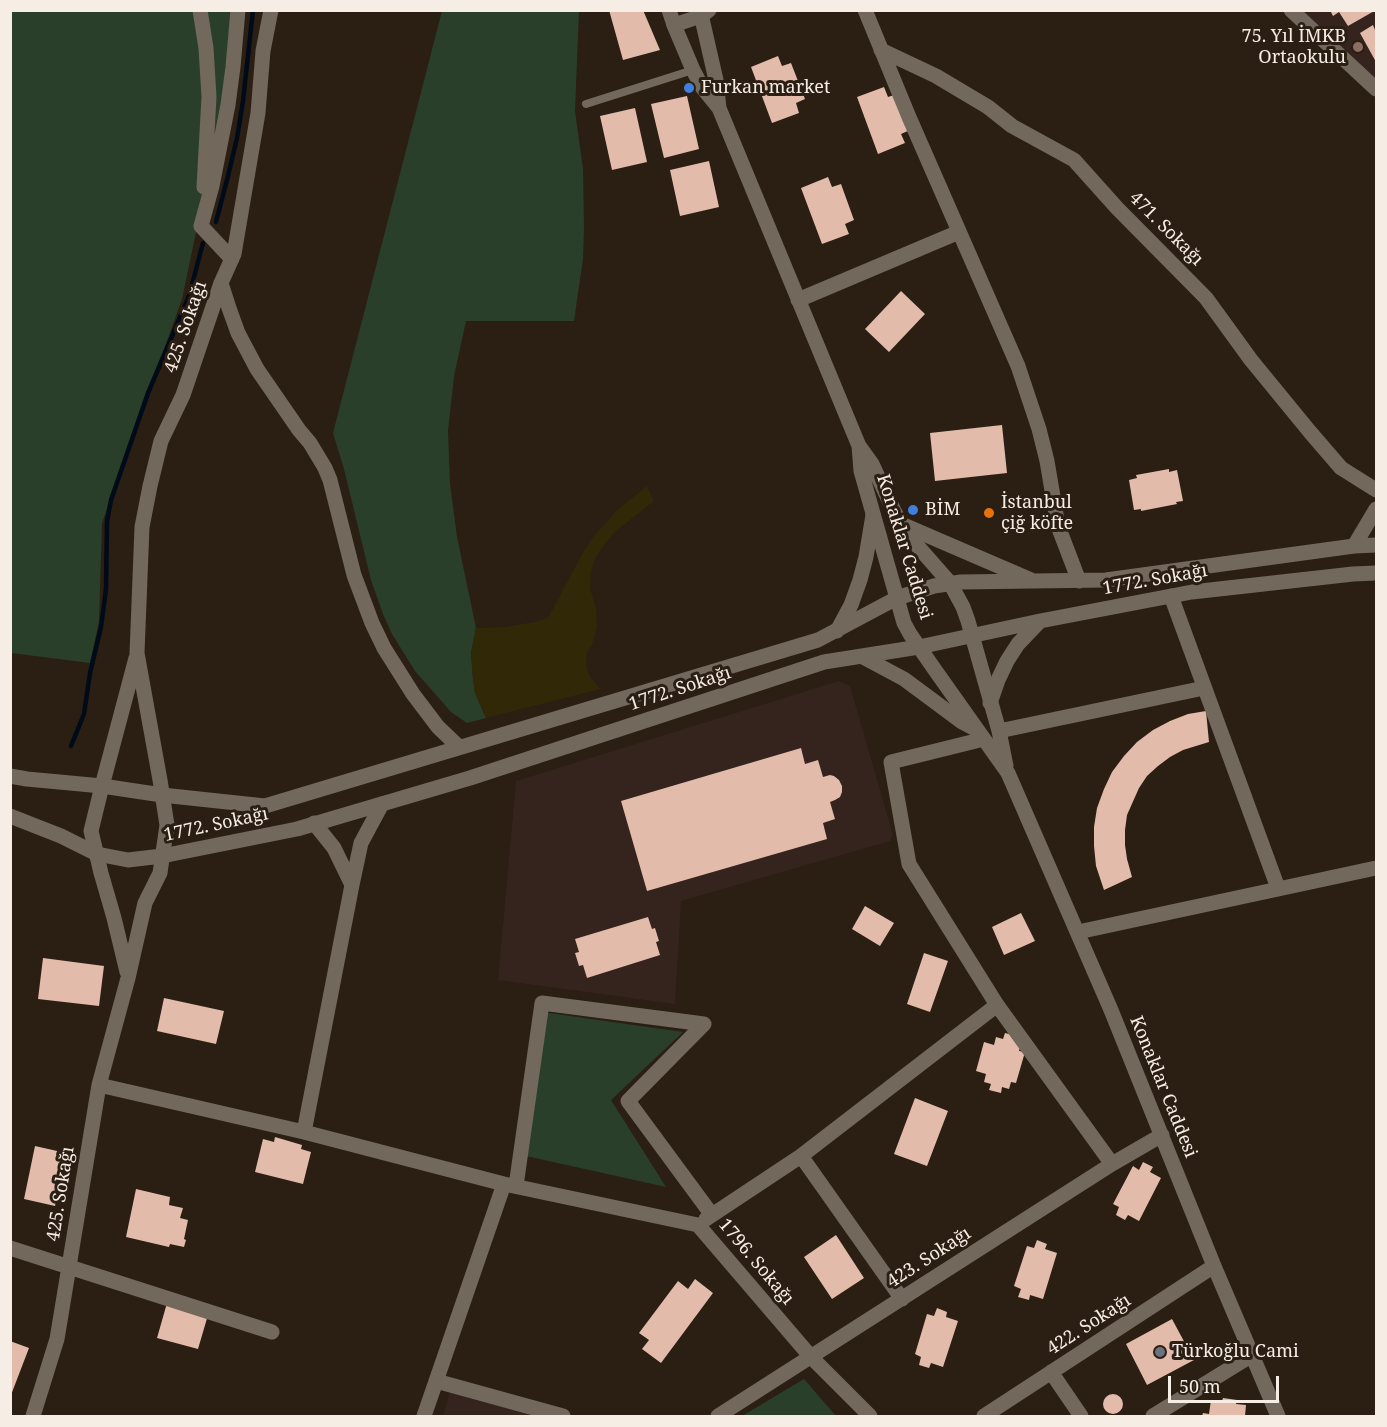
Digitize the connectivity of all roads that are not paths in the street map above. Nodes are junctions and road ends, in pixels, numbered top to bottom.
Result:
1 (200, 10) edge
2 (238, 10) edge
3 (271, 10) edge
4 (865, 10) edge
5 (1290, 10) edge
6 (703, 12) edge
7 (672, 18) edge
8 (881, 50) junction
9 (693, 70) junction
10 (1377, 89) edge
11 (586, 104) dead end
12 (718, 108) junction
13 (201, 226) junction
14 (959, 232) junction
15 (232, 260) junction
16 (221, 283) junction
17 (798, 300) junction
18 (859, 446) junction
19 (1377, 490) edge
20 (1377, 509) edge
21 (873, 515) junction
22 (901, 524) junction
23 (1377, 545) edge
24 (1354, 546) junction
25 (1377, 573) edge
26 (1079, 581) junction
27 (1036, 582) junction
28 (950, 583) junction
29 (1171, 596) junction
30 (897, 598) junction
31 (1040, 621) junction
32 (837, 631) junction
33 (972, 635) junction
34 (919, 647) junction
35 (137, 653) junction
36 (861, 656) junction
37 (1204, 688) junction
38 (990, 703) junction
39 (999, 731) junction
40 (979, 734) junction
41 (459, 747) junction
42 (1008, 773) junction
43 (10, 776) edge
44 (102, 786) junction
45 (162, 795) junction
46 (382, 804) junction
47 (10, 816) edge
48 (314, 823) junction
49 (96, 854) junction
50 (162, 856) junction
51 (1377, 868) edge
52 (352, 885) junction
53 (1278, 888) junction
54 (1078, 932) junction
55 (128, 978) junction
56 (997, 1005) junction
57 (99, 1085) junction
58 (304, 1132) junction
59 (1162, 1135) junction
60 (801, 1156) junction
61 (1112, 1164) junction
62 (510, 1185) junction
63 (712, 1215) junction
64 (698, 1225) junction
65 (10, 1248) edge
66 (1214, 1266) junction
67 (69, 1267) junction
68 (902, 1299) junction
69 (272, 1332) dead end
70 (1252, 1355) junction
71 (811, 1357) junction
72 (1051, 1372) junction
73 (436, 1381) junction
74 (33, 1416) edge
75 (424, 1416) edge
76 (563, 1416) edge
77 (718, 1416) edge
78 (870, 1416) edge
79 (984, 1416) edge
80 (1081, 1416) edge
81 (1153, 1416) edge
82 (1278, 1416) edge

1 - 13 street
2 - 13 street
3 - 15 street, 425. Sokağı
4 - 8 street
5 - 10 street
6 - 7 street
6 - 12 street, Konaklar Caddesi
7 - 9 street, Konaklar Caddesi
8 - 14 street
8 - 19 street, 471. Sokağı
9 - 11 lane
9 - 12 street, Konaklar Caddesi
12 - 17 street, Konaklar Caddesi
13 - 15 street
14 - 17 street
14 - 26 street
15 - 16 street, 425. Sokağı
16 - 35 street, 425. Sokağı
16 - 41 street
17 - 18 street, Konaklar Caddesi
18 - 21 street, Konaklar Caddesi
18 - 22 street, Konaklar Caddesi
20 - 24 street
21 - 30 street, Konaklar Caddesi
21 - 32 street
22 - 27 street
22 - 28 street, Konaklar Caddesi
23 - 24 street, 1772. Sokağı
24 - 26 street, 1772. Sokağı
25 - 29 street, 1772. Sokağı
26 - 27 street, 1772. Sokağı
27 - 28 street, 1772. Sokağı
28 - 30 street, 1772. Sokağı
28 - 33 street, Konaklar Caddesi
29 - 31 street, 1772. Sokağı
29 - 37 street
30 - 32 street, 1772. Sokağı
30 - 34 street, Konaklar Caddesi
31 - 33 street, 1772. Sokağı
31 - 38 street
32 - 41 street, 1772. Sokağı
33 - 34 street, 1772. Sokağı
33 - 38 street, Konaklar Caddesi
34 - 36 street, 1772. Sokağı
34 - 40 street, Konaklar Caddesi
35 - 44 street, 425. Sokağı
35 - 45 street, 425. Sokağı
36 - 40 street
36 - 46 street, 1772. Sokağı
37 - 39 street
37 - 53 street
38 - 39 street, Konaklar Caddesi
39 - 42 street, Konaklar Caddesi
40 - 42 street, Konaklar Caddesi
40 - 56 street
41 - 45 street, 1772. Sokağı
42 - 54 street, Konaklar Caddesi
43 - 44 street, 1772. Sokağı
44 - 45 street, 1772. Sokağı
44 - 49 street, 425. Sokağı
45 - 50 street, 425. Sokağı
46 - 48 street, 1772. Sokağı
46 - 52 street
47 - 49 street, 1772. Sokağı
48 - 50 street, 1772. Sokağı
48 - 52 street
49 - 50 street, 1772. Sokağı
49 - 55 street, 425. Sokağı
50 - 55 street, 425. Sokağı
51 - 53 street
52 - 58 street
53 - 54 street
54 - 59 street, Konaklar Caddesi
55 - 57 street, 425. Sokağı
56 - 60 street
56 - 61 street
57 - 58 street, 1796. Sokağı
57 - 67 street, 425. Sokağı
58 - 62 street, 1796. Sokağı
59 - 61 street, 423. Sokağı
59 - 66 street, Konaklar Caddesi
60 - 63 street
60 - 68 street
61 - 68 street, 423. Sokağı
62 - 63 street
62 - 64 street, 1796. Sokağı
62 - 73 street
63 - 64 street
64 - 71 street, 1796. Sokağı
65 - 67 street
66 - 70 street, Konaklar Caddesi
66 - 72 street, 422. Sokağı
67 - 69 street
67 - 74 street, 425. Sokağı
68 - 71 street, 423. Sokağı
70 - 81 street
70 - 82 street, Konaklar Caddesi
71 - 77 street, 423. Sokağı
71 - 78 street, 1796. Sokağı
72 - 79 street, 422. Sokağı
72 - 80 street
73 - 75 street
73 - 76 street

